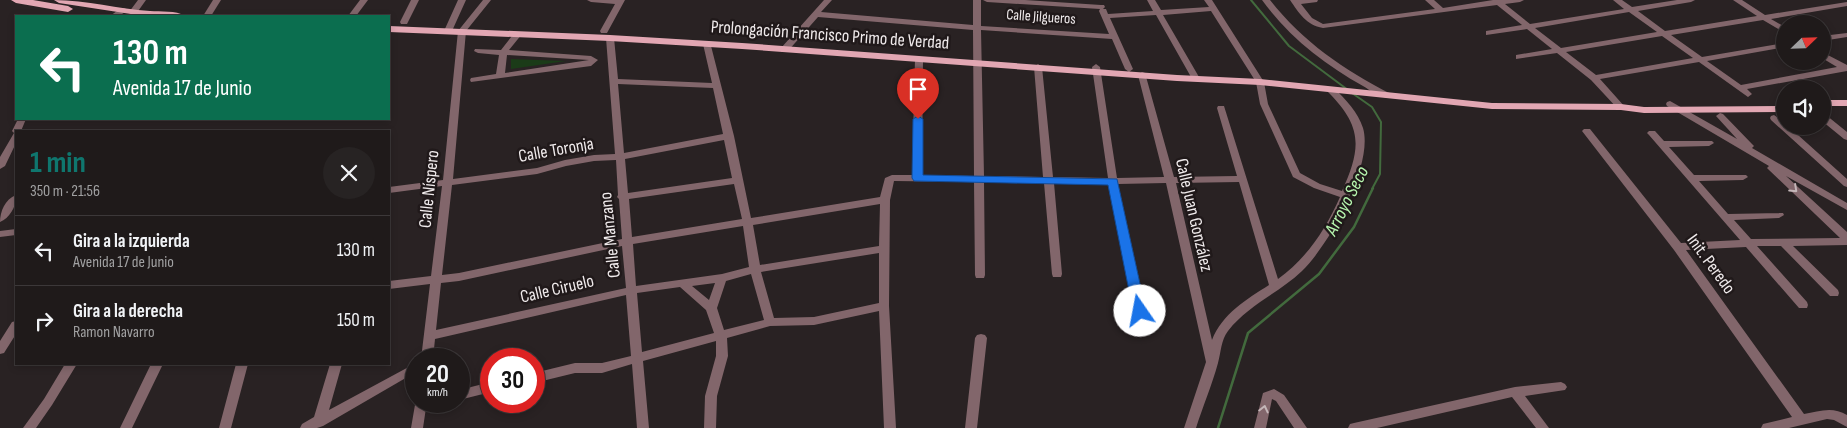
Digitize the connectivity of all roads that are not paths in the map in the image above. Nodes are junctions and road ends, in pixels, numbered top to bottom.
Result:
1 (16, 0) edge
2 (59, 0) edge
3 (142, 0) edge
4 (217, 0) edge
5 (356, 0) edge
6 (364, 0) edge
7 (415, 0) edge
8 (462, 0) edge
9 (486, 0) edge
10 (591, 0) edge
11 (828, 0) edge
12 (977, 0) edge
13 (987, 0) edge
14 (1151, 0) edge
15 (1208, 0) edge
16 (1266, 0) edge
17 (1314, 0) edge
18 (1429, 0) edge
19 (1520, 0) edge
20 (1617, 0) edge
21 (1690, 0) edge
22 (1737, 0) edge
23 (620, 1) edge
24 (1295, 1) edge
25 (1497, 2) edge
26 (1099, 3) edge
27 (1847, 4) edge
28 (1213, 8) junction
29 (1441, 10) junction
30 (1630, 10) junction
31 (1159, 13) junction
32 (120, 14) edge
33 (815, 14) junction
34 (150, 15) edge
35 (208, 15) edge
36 (347, 15) edge
37 (353, 15) edge
38 (1106, 16) junction
39 (1764, 17) junction
40 (390, 22) edge
41 (404, 22) junction
42 (1776, 25) edge
43 (976, 26) junction
44 (1529, 27) junction
45 (449, 28) junction
46 (465, 28) junction
47 (390, 29) edge
48 (1489, 32) dead end
49 (518, 34) junction
50 (1664, 34) junction
51 (607, 35) junction
52 (1847, 35) edge
53 (1115, 36) junction
54 (1831, 38) edge
55 (707, 44) junction
56 (786, 47) junction
57 (1776, 47) edge
58 (478, 51) dead end
59 (1559, 52) junction
60 (503, 53) junction
61 (1519, 58) dead end
62 (919, 59) junction
63 (1831, 59) edge
64 (1700, 60) junction
65 (978, 61) junction
66 (1038, 67) junction
67 (1846, 68) edge
68 (1096, 69) junction
69 (1129, 69) junction
70 (1142, 75) junction
71 (500, 76) junction
72 (1195, 77) junction
73 (1594, 78) junction
74 (474, 80) dead end
75 (613, 81) junction
76 (1260, 82) junction
77 (716, 86) junction
78 (1740, 88) junction
79 (1335, 90) junction
80 (1748, 94) dead end
81 (1388, 96) junction
82 (1776, 103) edge
83 (1831, 103) edge
84 (1847, 103) edge
85 (1670, 104) junction
86 (1621, 107) junction
87 (1221, 108) dead end
88 (1847, 108) edge
89 (1776, 109) edge
90 (1682, 110) junction
91 (1831, 111) edge
92 (1720, 116) dead end
93 (1774, 118) dead end
94 (1831, 121) edge
95 (1587, 131) dead end
96 (1652, 133) dead end
97 (729, 136) junction
98 (1847, 137) edge
99 (15, 140) edge
100 (1662, 144) junction
101 (1709, 144) dead end
102 (1758, 156) junction
103 (619, 157) junction
104 (0, 166) edge
105 (1743, 177) dead end
106 (917, 178) junction
107 (1692, 178) junction
108 (980, 179) junction
109 (1241, 179) junction
110 (738, 180) junction
111 (1048, 180) junction
112 (1170, 180) junction
113 (1113, 181) junction
114 (447, 183) junction
115 (1847, 184) edge
116 (390, 190) edge
117 (1345, 195) junction
118 (622, 197) junction
119 (15, 199) edge
120 (885, 200) junction
121 (1847, 207) edge
122 (1779, 215) dead end
123 (1726, 218) junction
124 (0, 220) edge
125 (747, 221) junction
126 (15, 232) edge
127 (0, 234) edge
128 (628, 240) junction
129 (1847, 240) edge
130 (1783, 242) junction
131 (1749, 243) junction
132 (1678, 248) junction
133 (884, 249) junction
134 (755, 269) junction
135 (1058, 274) dead end
136 (980, 275) dead end
137 (722, 278) junction
138 (438, 280) junction
139 (683, 284) junction
140 (390, 285) edge
141 (1274, 286) junction
142 (632, 290) junction
143 (1834, 294) dead end
144 (1803, 305) dead end
145 (884, 306) junction
146 (711, 308) junction
147 (1140, 311) dead end
148 (770, 322) junction
149 (15, 327) edge
150 (430, 336) junction
151 (721, 337) junction
152 (981, 338) dead end
153 (5, 345) edge
154 (428, 348) edge
155 (638, 359) junction
156 (1212, 364) junction
157 (70, 365) edge
158 (157, 365) edge
159 (242, 365) edge
160 (336, 365) edge
161 (405, 373) edge
162 (545, 375) edge
163 (1561, 387) dead end
164 (1515, 392) junction
165 (421, 413) edge
166 (1801, 420) junction
167 (319, 422) junction
168 (1847, 422) edge
169 (29, 428) edge
170 (126, 428) edge
171 (225, 428) edge
172 (306, 428) edge
173 (417, 428) edge
174 (643, 428) edge
175 (710, 428) edge
176 (890, 428) edge
177 (971, 428) edge
178 (1190, 428) edge
179 (1260, 428) edge
180 (1301, 428) edge
181 (1354, 428) edge
182 (1543, 428) edge
183 (1768, 428) edge

1 - 32 main road
2 - 32 main road
3 - 32 street
4 - 35 street
5 - 36 street
6 - 37 street
7 - 41 street
8 - 45 street
9 - 46 street
10 - 23 street
11 - 33 street
12 - 43 street
13 - 26 street
14 - 31 street
15 - 28 street
16 - 81 street
17 - 24 street
18 - 29 street
19 - 25 street
20 - 30 street
21 - 30 street
22 - 39 street
23 - 51 street
24 - 29 street
25 - 29 street
25 - 44 street
26 - 38 street
27 - 39 street
28 - 31 street
28 - 76 street
30 - 44 street
30 - 50 street
31 - 38 street
31 - 72 street
32 - 34 main road
33 - 43 street, Calle Jilgueros
33 - 56 street
38 - 53 street
39 - 42 street
39 - 50 street
40 - 41 main road
41 - 45 main road
43 - 53 street, Calle Jilgueros
43 - 65 street
44 - 48 street
44 - 59 street
45 - 46 main road
45 - 47 main road
46 - 49 main road, Prolongación Francisco Primo de Verdad
46 - 51 main road, Prolongación Francisco Primo de Verdad
46 - 114 street, Calle Níspero
49 - 51 main road, Prolongación Francisco Primo de Verdad
49 - 60 street
50 - 59 street
50 - 64 street
51 - 55 main road, Prolongación Francisco Primo de Verdad
51 - 56 main road, Prolongación Francisco Primo de Verdad
51 - 75 street, Calle Manzano
52 - 54 street
53 - 69 street
55 - 56 main road, Prolongación Francisco Primo de Verdad
55 - 77 street
56 - 62 main road, Prolongación Francisco Primo de Verdad
56 - 65 main road, Prolongación Francisco Primo de Verdad
57 - 64 street
58 - 60 street
59 - 61 street
59 - 73 street
60 - 71 street
60 - 71 street
62 - 65 main road, Prolongación Francisco Primo de Verdad
62 - 106 street
63 - 67 street
64 - 73 street
64 - 78 street
65 - 66 main road, Prolongación Francisco Primo de Verdad
65 - 68 main road, Prolongación Francisco Primo de Verdad
65 - 108 street
66 - 68 main road, Prolongación Francisco Primo de Verdad
66 - 111 street
67 - 78 street
68 - 69 main road, Prolongación Francisco Primo de Verdad
68 - 70 main road, Prolongación Francisco Primo de Verdad
68 - 113 street
69 - 72 main road, Prolongación Francisco Primo de Verdad
70 - 72 main road, Prolongación Francisco Primo de Verdad
70 - 112 street, Calle Juan González
71 - 74 street
72 - 76 main road, Prolongación Francisco Primo de Verdad
73 - 86 street
75 - 77 street
75 - 103 street, Calle Manzano
76 - 79 main road, Prolongación Francisco Primo de Verdad
76 - 117 street
77 - 97 street
78 - 80 street
79 - 81 main road, Prolongación Francisco Primo de Verdad
79 - 117 street
81 - 86 main road
82 - 85 main road
83 - 84 main road
85 - 86 main road
85 - 90 street
86 - 90 main road
87 - 109 street
88 - 91 main road
89 - 90 main road
90 - 102 street
92 - 102 street
93 - 115 street
94 - 98 street
95 - 132 street, Init. Peredo
96 - 100 street
97 - 103 street, Calle Toronja
97 - 110 street
99 - 104 street
100 - 101 street
100 - 107 street
102 - 121 street
102 -> 129 street
103 - 114 street, Calle Toronja
103 - 118 street, Calle Manzano
105 - 107 street
106 - 108 street
106 - 120 street
107 - 123 street
108 - 111 street
108 - 136 street
109 - 112 street
109 - 141 street
110 - 118 street
110 - 125 street
111 - 113 street
111 - 135 street
112 - 113 street
112 - 156 street, Calle Juan González
113 - 147 street
114 - 116 street, Calle Toronja
114 - 138 street, Calle Níspero
117 - 141 street
118 - 128 street, Calle Manzano
119 - 124 street
120 - 125 street
120 - 133 street
122 - 123 street
123 - 131 street
125 - 128 street
125 - 134 street
126 - 127 street
128 - 138 street
128 - 142 street, Calle Manzano
129 - 130 street
130 - 131 street
130 - 143 street
131 - 132 street
131 - 144 street
132 - 166 street, Init. Peredo
133 - 134 street, Calle Ciruelo
133 - 145 street
134 - 137 street, Calle Ciruelo
134 - 148 street
137 - 139 street, Calle Ciruelo
137 - 146 street
138 - 140 street
138 - 150 street, Calle Níspero
139 - 142 street, Calle Ciruelo
139 - 146 street
141 - 156 street
142 - 150 street, Calle Ciruelo
142 - 155 street, Calle Manzano
145 - 148 street
145 - 176 street
146 - 151 street
148 - 151 street
149 - 153 street
150 - 154 street, Calle Níspero
151 - 155 street
151 - 175 street
152 - 177 street
155 - 162 street
155 - 174 street, Calle Manzano
156 - 178 street
157 - 169 street
158 - 170 street
159 - 171 street
160 - 167 street
161 - 167 street
163 - 164 street
164 - 181 street
164 - 182 street
165 - 173 street
166 - 168 street
166 - 183 street
167 - 172 street
179 -> 180 street

